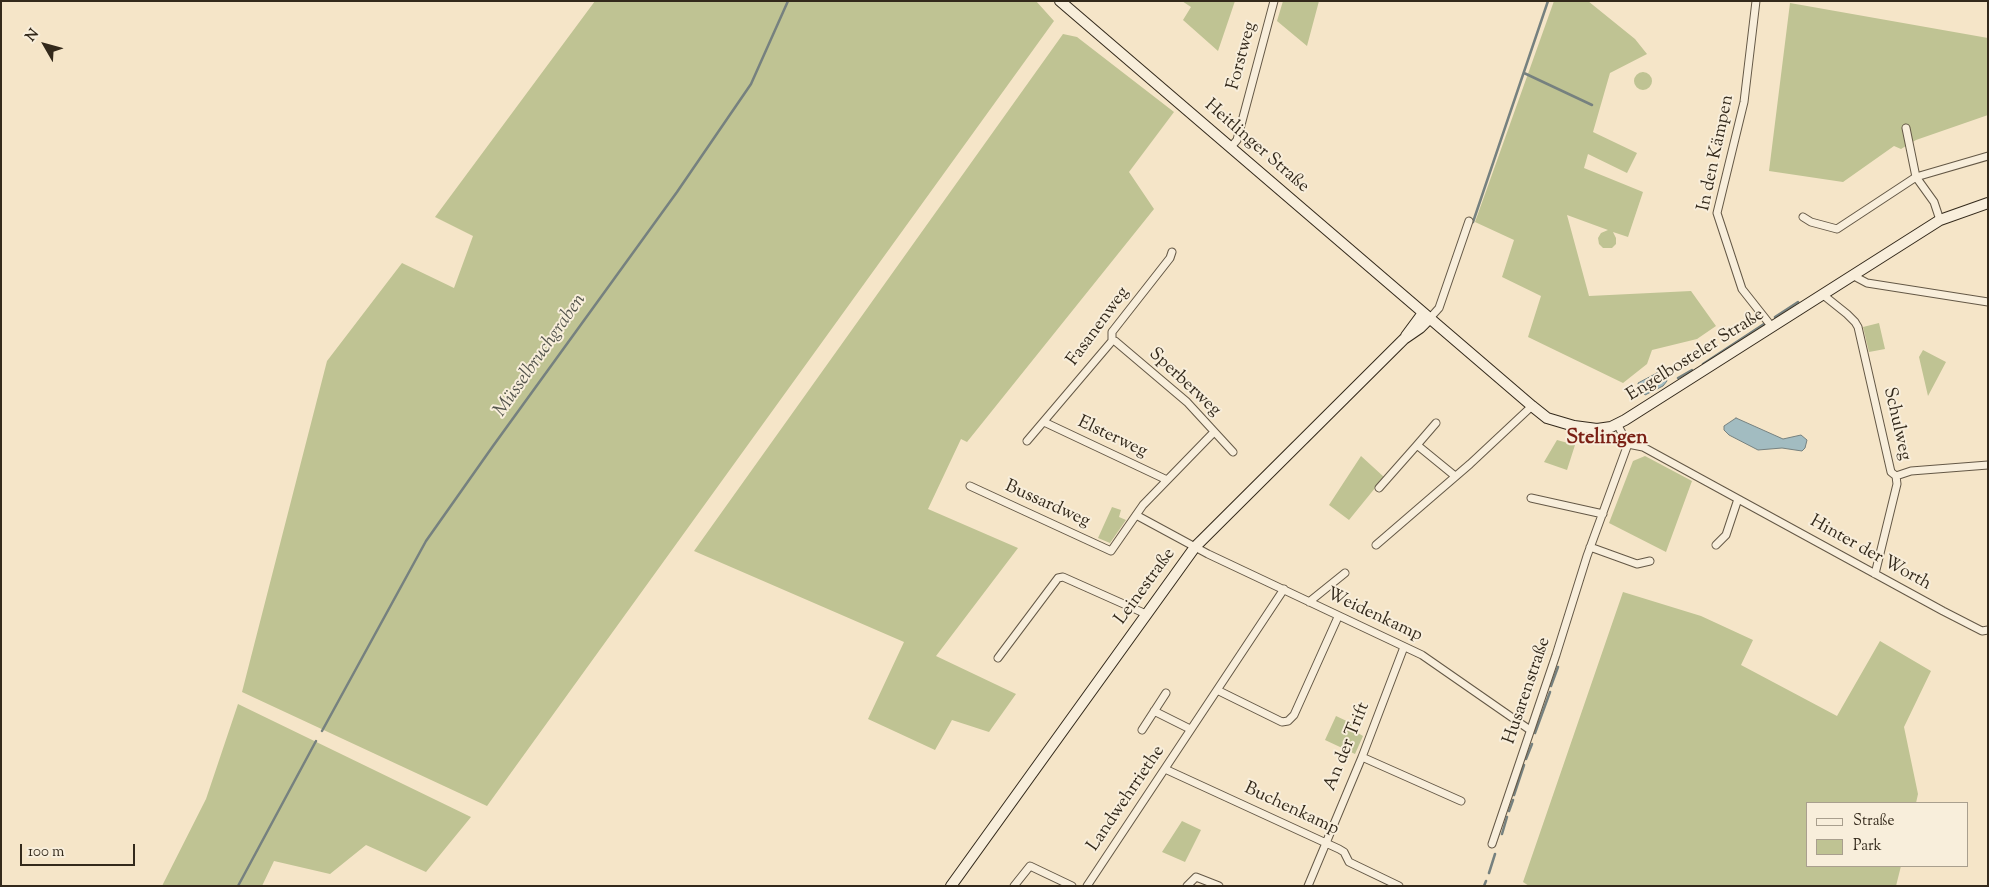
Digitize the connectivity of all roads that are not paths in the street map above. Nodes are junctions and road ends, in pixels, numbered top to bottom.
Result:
1 (1060, 1) edge
2 (1274, 1) edge
3 (1756, 1) edge
4 (1906, 128) dead end
5 (1231, 147) junction
6 (1988, 156) edge
7 (1916, 177) junction
8 (1988, 204) edge
9 (1803, 218) dead end
10 (1940, 220) junction
11 (1468, 221) dead end
12 (1172, 252) dead end
13 (1852, 275) junction
14 (1822, 294) junction
15 (1988, 302) edge
16 (1426, 315) junction
17 (1772, 327) junction
18 (1112, 341) junction
19 (1532, 406) junction
20 (1044, 422) junction
21 (1436, 424) dead end
22 (1617, 424) junction
23 (1214, 432) junction
24 (1028, 441) dead end
25 (1628, 444) junction
26 (1417, 445) junction
27 (1233, 452) dead end
28 (1988, 465) edge
29 (1455, 476) junction
30 (1896, 476) junction
31 (1167, 480) junction
32 (970, 486) dead end
33 (1379, 488) dead end
34 (1531, 498) dead end
35 (1738, 499) junction
36 (1603, 514) junction
37 (1136, 515) junction
38 (1716, 545) dead end
39 (1376, 546) dead end
40 (1195, 548) junction
41 (1590, 548) junction
42 (1650, 561) dead end
43 (1345, 574) dead end
44 (1875, 574) junction
45 (1284, 589) junction
46 (1309, 602) junction
47 (1146, 614) junction
48 (1338, 617) junction
49 (1988, 630) edge
50 (1404, 647) junction
51 (998, 658) dead end
52 (1217, 690) junction
53 (1166, 693) dead end
54 (1154, 711) junction
55 (1190, 729) junction
56 (1142, 730) dead end
57 (1530, 730) junction
58 (1362, 757) junction
59 (1165, 769) junction
60 (1461, 801) dead end
61 (1326, 843) junction
62 (1492, 844) dead end
63 (951, 886) edge
64 (1014, 886) edge
65 (1072, 886) edge
66 (1087, 886) edge
67 (1187, 886) edge
68 (1219, 886) edge
69 (1308, 886) edge
70 (1399, 886) edge

1 - 5 street, Heitlinger Straße
2 - 5 street, Forstweg
3 - 17 street, In den Kämpen
4 - 7 street
5 - 16 street, Heitlinger Straße
6 - 7 street
7 - 9 street
7 - 10 street
8 - 10 street, Engelbosteler Straße
10 - 13 street, Engelbosteler Straße
11 - 16 street
12 - 18 street, Fasanenweg
13 - 14 street, Engelbosteler Straße
13 - 15 street
14 - 17 street, Engelbosteler Straße
14 - 30 street, Schulweg
16 - 19 street, Engelbosteler Straße
16 - 40 street, Leinestraße
17 - 22 street, Engelbosteler Straße
18 - 20 street, Fasanenweg
18 - 23 street, Sperberweg
19 - 22 street, Engelbosteler Straße
19 - 29 street
20 - 24 street, Fasanenweg
20 - 31 street, Elsterweg
21 - 26 street
22 - 25 street
23 - 27 street, Sperberweg
23 - 31 street
25 - 35 street, Hinter der Worth
25 - 36 street, Husarenstraße
26 - 29 street
26 - 33 street
28 - 30 street
29 - 39 street
30 - 44 street, Schulweg
31 - 37 street
32 - 37 street, Bussardweg
34 - 36 street
35 - 38 street
35 - 44 street, Hinter der Worth
36 - 41 street, Husarenstraße
37 - 40 street, Weidenkamp
40 - 45 street, Weidenkamp
40 - 47 street, Leinestraße
41 - 42 street
41 - 57 street, Husarenstraße
43 - 46 street
44 - 49 street, Hinter der Worth
45 - 46 street, Weidenkamp
45 - 52 street, Landwehrriethe
46 - 48 street, Weidenkamp
47 - 51 street
47 - 63 street, Leinestraße
48 - 50 street, Weidenkamp
48 - 52 street
50 - 57 street, Weidenkamp
50 - 58 street, An der Trift
52 - 55 street, Landwehrriethe
53 - 54 street, Landwehrriethe
54 - 55 street
54 - 56 street, Landwehrriethe
55 - 59 street, Landwehrriethe
57 - 62 street, Husarenstraße
58 - 60 street
58 - 61 street, An der Trift
59 - 61 street, Buchenkamp
59 - 66 street, Landwehrriethe
61 - 69 street, An der Trift
61 - 70 street, Buchenkamp
64 - 65 street
67 - 68 street

